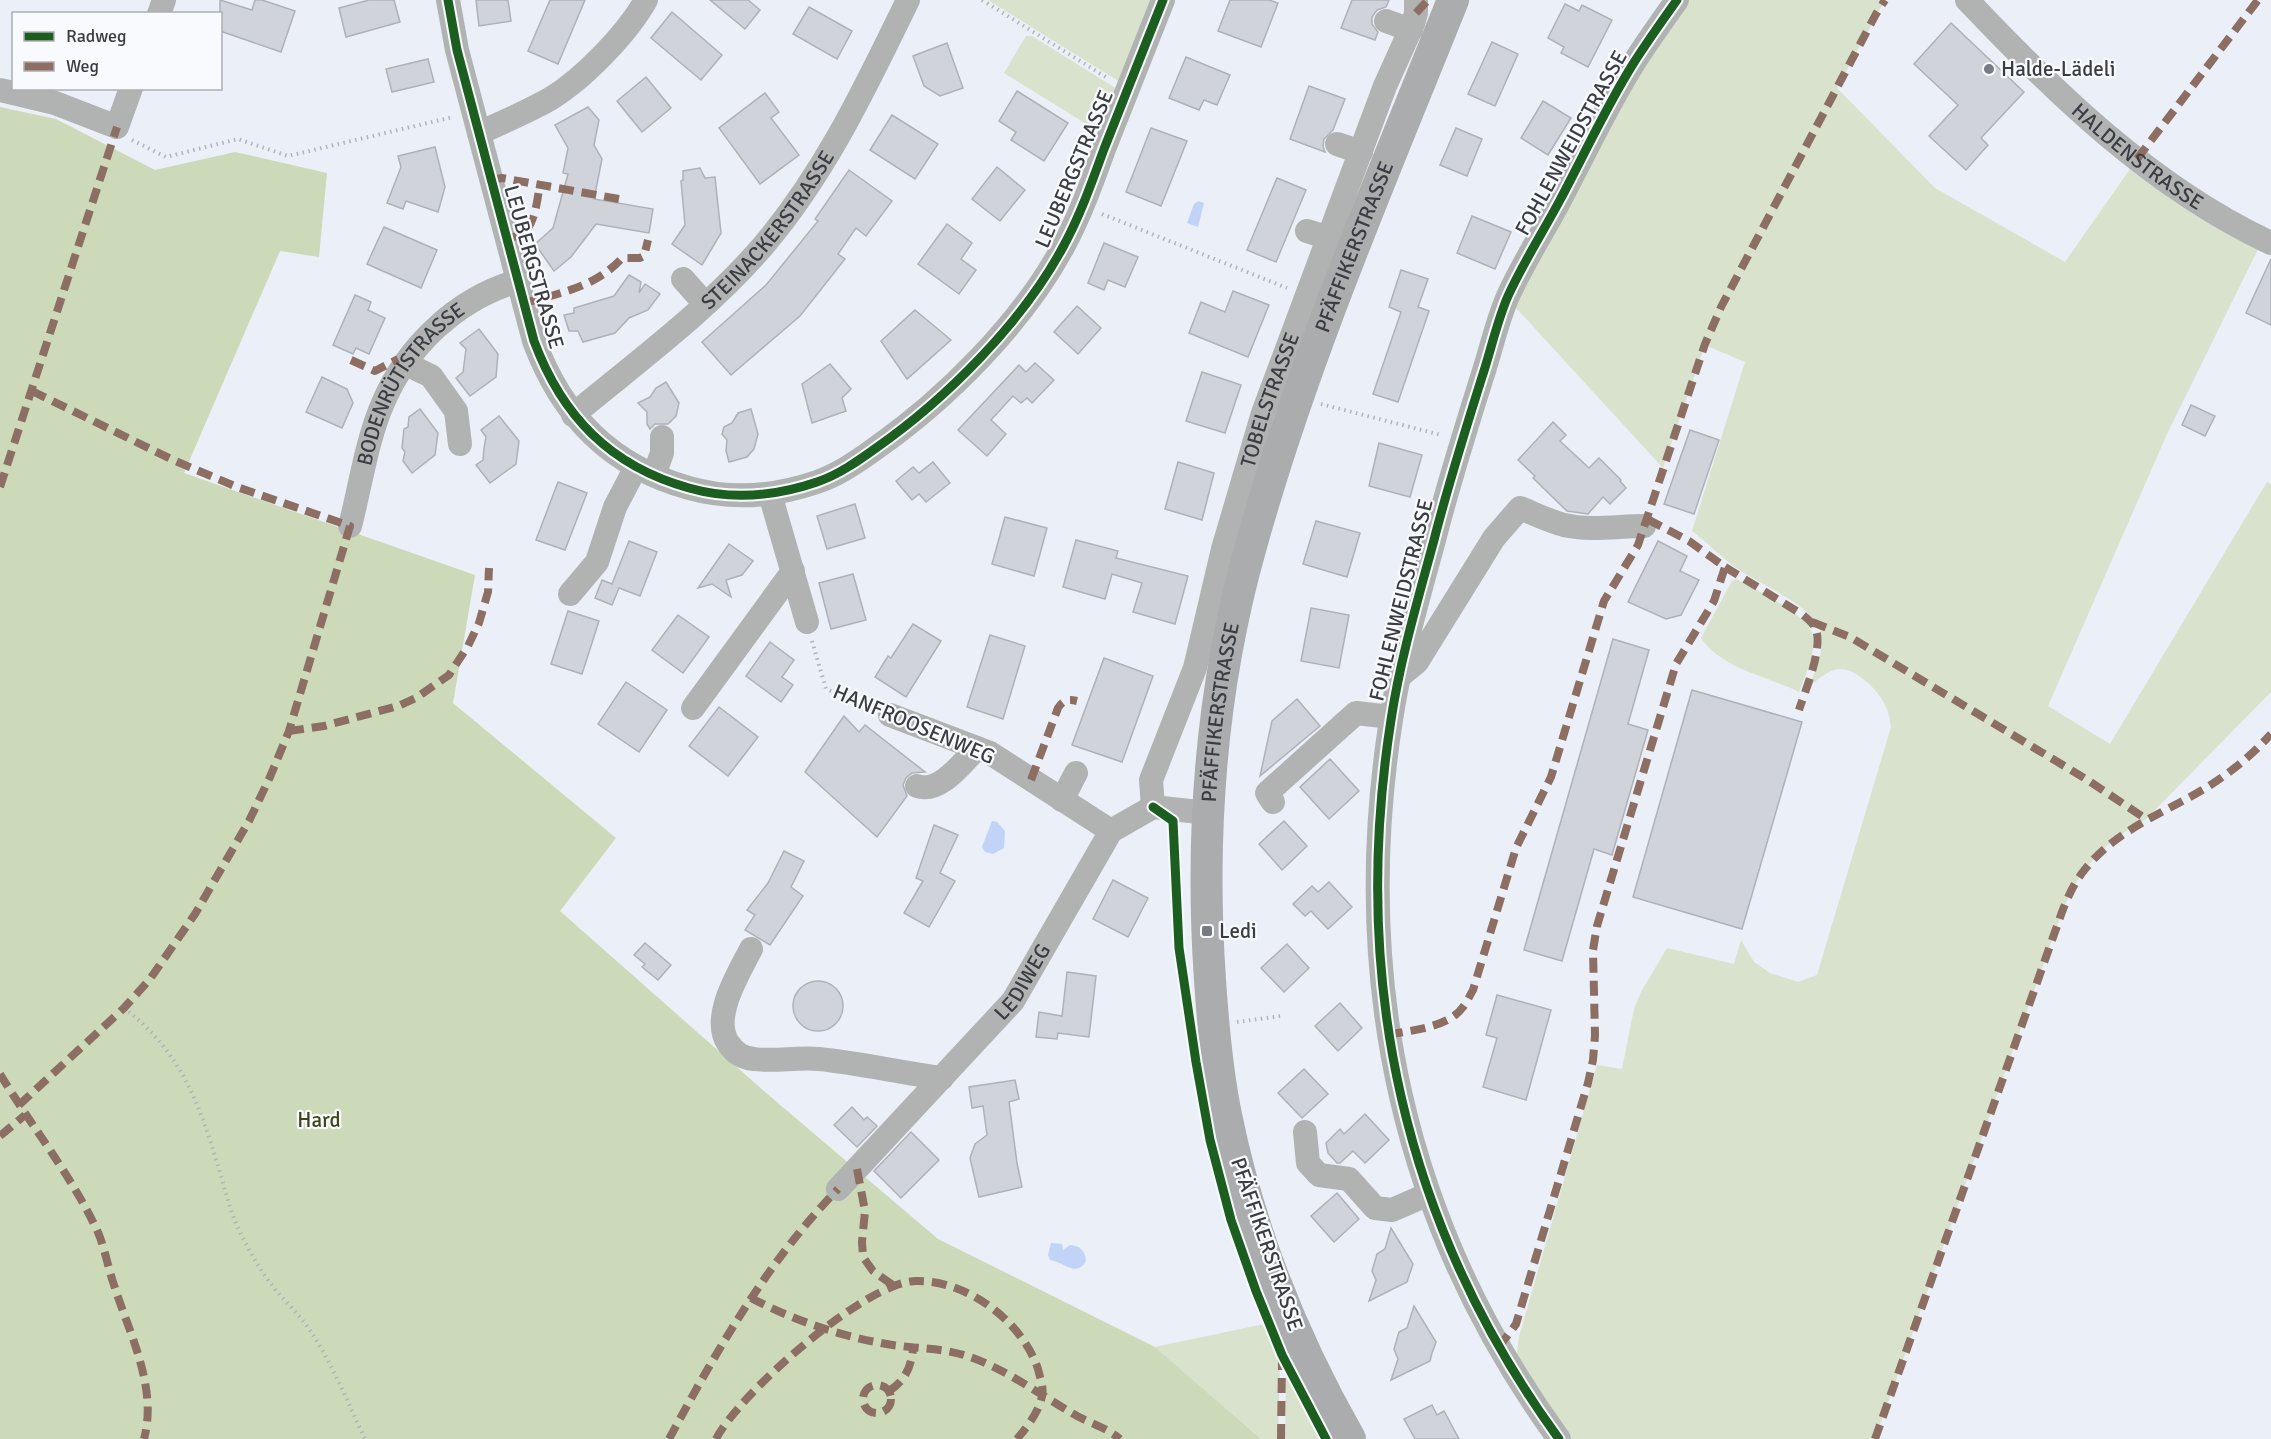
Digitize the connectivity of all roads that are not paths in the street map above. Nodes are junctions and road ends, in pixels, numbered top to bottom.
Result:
1 (448, 0) edge
2 (646, 0) edge
3 (908, 0) edge
4 (1163, 0) edge
5 (1416, 0) edge
6 (1453, 0) edge
7 (1677, 0) edge
8 (1967, 0) edge
9 (1386, 21) dead end
10 (1410, 30) junction
11 (0, 90) edge
12 (131, 90) edge
13 (476, 123) junction
14 (1337, 144) dead end
15 (1361, 152) junction
16 (2271, 243) edge
17 (683, 279) dead end
18 (518, 281) junction
19 (705, 304) junction
20 (406, 364) junction
21 (573, 414) junction
22 (662, 436) dead end
23 (460, 444) dead end
24 (645, 471) junction
25 (770, 494) junction
26 (350, 526) dead end
27 (1644, 526) dead end
28 (793, 571) junction
29 (570, 594) dead end
30 (807, 622) road end
31 (1400, 676) junction
32 (693, 708) dead end
33 (890, 715) road end
34 (1391, 717) junction
35 (977, 748) junction
36 (1076, 773) dead end
37 (917, 786) dead end
38 (1062, 800) junction
39 (1273, 802) dead end
40 (1153, 807) junction
41 (1208, 813) junction
42 (1111, 831) junction
43 (751, 949) dead end
44 (942, 1078) junction
45 (1305, 1132) dead end
46 (838, 1189) dead end
47 (1429, 1194) junction
48 (1350, 1439) edge
49 (1559, 1439) edge

1 - 13 street, LEUBERGSTRASSE
2 - 13 street
3 - 19 street, STEINACKERSTRASSE
4 - 25 street, LEUBERGSTRASSE
5 - 10 street, TOBELSTRASSE
6 - 41 main road, PFÄFFIKERSTRASSE
7 - 31 street, FOHLENWEIDSTRASSE
8 - 16 street, HALDENSTRASSE
9 - 10 street
10 - 15 street, TOBELSTRASSE
11 - 12 street
13 - 18 street, LEUBERGSTRASSE
14 - 15 street
15 - 40 street, TOBELSTRASSE
17 - 19 street
18 - 20 street, BODENRÜTISTRASSE
18 - 21 street, LEUBERGSTRASSE
19 - 21 street, STEINACKERSTRASSE
20 - 23 street
20 - 26 street, BODENRÜTISTRASSE
21 - 24 street, LEUBERGSTRASSE
22 - 24 street
24 - 25 street, LEUBERGSTRASSE
24 - 29 street
25 - 28 street
27 - 31 street
28 - 30 street
28 - 32 street
31 - 34 street, FOHLENWEIDSTRASSE
33 - 35 street, HANFROOSENWEG
34 - 39 street
34 - 47 street, FOHLENWEIDSTRASSE
35 - 37 street
35 - 38 street, HANFROOSENWEG
36 - 38 street
38 - 42 street, HANFROOSENWEG
40 - 41 street
40 - 42 street
41 - 48 main road, PFÄFFIKERSTRASSE
42 - 44 street, LEDIWEG
43 - 44 street
44 - 46 street, LEDIWEG
45 - 47 street
47 - 49 street, FOHLENWEIDSTRASSE

